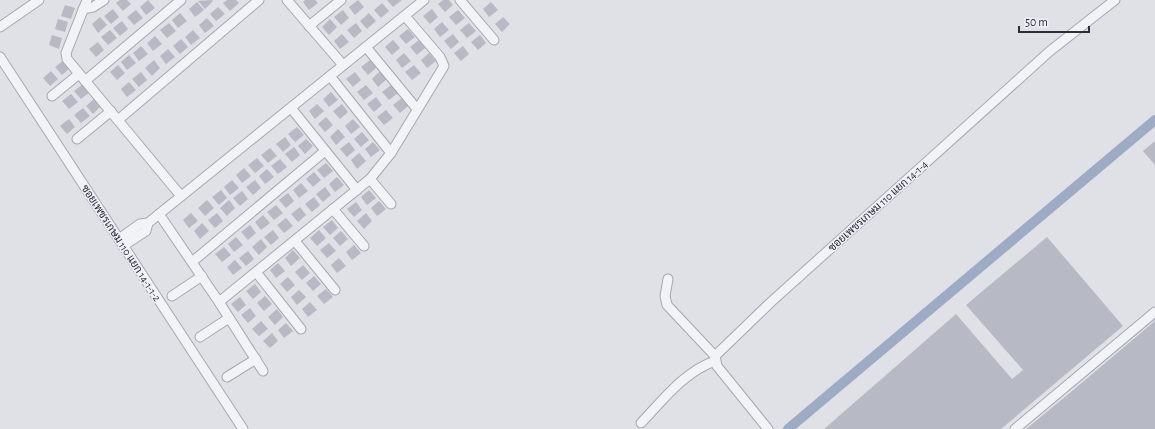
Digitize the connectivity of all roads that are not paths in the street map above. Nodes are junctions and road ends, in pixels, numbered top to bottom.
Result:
1 (39, 0) edge
2 (87, 0) edge
3 (104, 0) edge
4 (181, 0) edge
5 (259, 0) edge
6 (287, 0) edge
7 (341, 0) edge
8 (424, 0) edge
9 (460, 0) edge
10 (1115, 0) edge
11 (83, 9) junction
12 (405, 16) junction
13 (309, 26) junction
14 (0, 27) edge
15 (494, 40) dead end
16 (366, 47) junction
17 (0, 57) edge
18 (343, 65) junction
19 (330, 76) junction
20 (82, 77) junction
21 (52, 96) dead end
22 (291, 108) junction
23 (417, 109) junction
24 (111, 111) junction
25 (118, 120) junction
26 (77, 139) dead end
27 (325, 151) junction
28 (391, 153) junction
29 (370, 179) junction
30 (357, 190) junction
31 (181, 196) junction
32 (391, 204) dead end
33 (333, 208) junction
34 (159, 214) junction
35 (295, 241) junction
36 (121, 243) junction
37 (364, 246) dead end
38 (192, 262) junction
39 (256, 272) junction
40 (202, 276) junction
41 (668, 279) dead end
42 (336, 290) dead end
43 (172, 296) dead end
44 (219, 302) junction
45 (1155, 312) edge
46 (229, 318) junction
47 (301, 329) dead end
48 (200, 337) dead end
49 (256, 359) junction
50 (715, 359) junction
51 (263, 370) dead end
52 (227, 377) dead end
53 (642, 423) dead end
54 (243, 429) edge
55 (768, 429) edge
56 (1015, 429) edge

1 - 14 street
2 - 11 street
3 - 11 street
4 - 20 street
5 - 25 street
6 - 13 street
7 - 13 street
8 - 12 street
9 - 15 street
10 - 50 street, ซอยเพชรเกษม 110 แยก 14-1-4
11 - 20 street
12 - 16 street
12 - 23 street
13 - 18 street
16 - 18 street
16 - 23 street
17 - 36 street, ซอยเพชรเกษม 110 แยก 14-1-1-2
18 - 19 street
19 - 22 street
19 - 28 street
20 - 21 street
20 - 24 street
22 - 27 street
22 - 31 street
23 - 28 street
24 - 25 street
24 - 26 street
25 - 31 street
27 - 30 street
27 - 38 street
28 - 29 street
29 - 30 street
29 - 32 street
30 - 33 street
31 - 34 street
33 - 35 street
33 - 37 street
34 - 36 street
34 - 38 street
35 - 39 street
35 - 42 street
36 - 54 street, ซอยเพชรเกษม 110 แยก 14-1-1-2
38 - 40 street
39 - 44 street
39 - 47 street
40 - 43 street
40 - 44 street
41 - 50 street
44 - 46 street
45 - 56 street
46 - 48 street
46 - 49 street
49 - 51 street
49 - 52 street
50 - 53 street, ซอยเพชรเกษม 110 แยก 14-1-4
50 - 55 street

